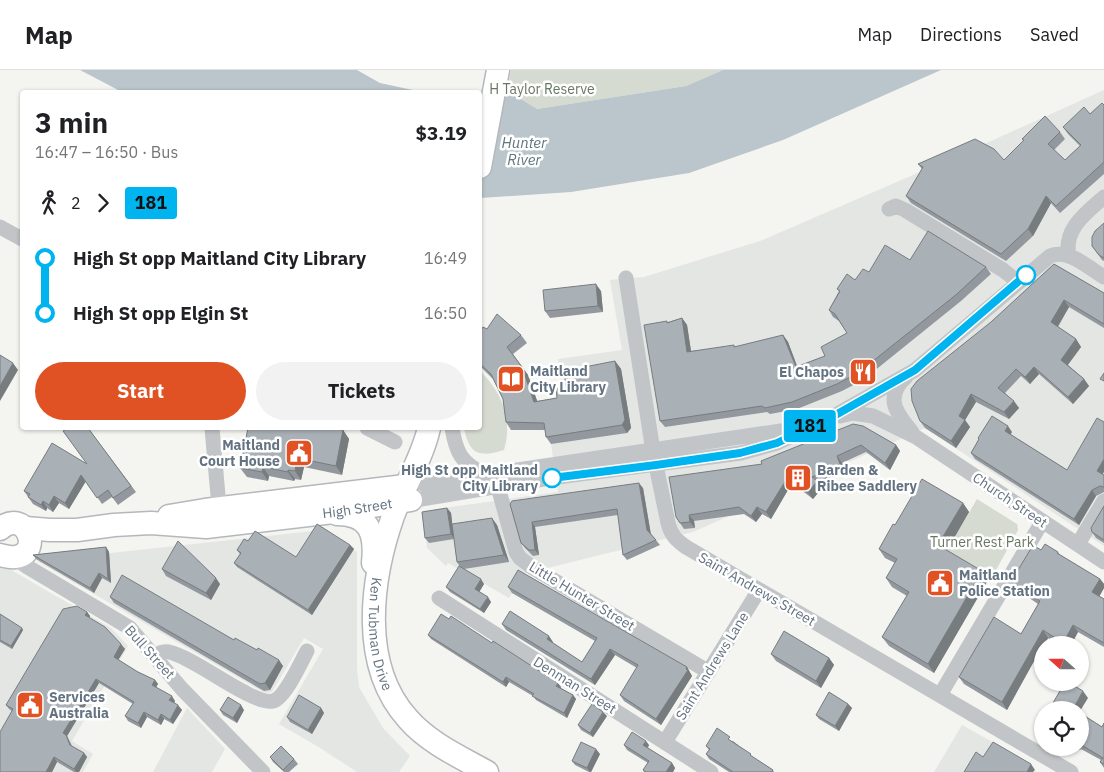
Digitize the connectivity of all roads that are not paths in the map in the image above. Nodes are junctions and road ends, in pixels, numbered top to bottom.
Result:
1 (498, 70) edge
2 (482, 156) edge
3 (1104, 197) edge
4 (888, 209) dead end
5 (0, 227) edge
6 (20, 238) edge
7 (1069, 256) junction
8 (1104, 277) edge
9 (626, 278) dead end
10 (1018, 282) junction
11 (915, 370) junction
12 (832, 417) junction
13 (212, 430) edge
14 (371, 430) edge
15 (428, 430) edge
16 (444, 430) edge
17 (452, 430) edge
18 (916, 437) junction
19 (395, 442) dead end
20 (655, 458) junction
21 (549, 472) junction
22 (484, 474) junction
23 (498, 487) junction
24 (411, 493) junction
25 (1104, 501) edge
26 (319, 514) junction
27 (220, 516) junction
28 (1042, 522) junction
29 (0, 529) edge
30 (1078, 544) junction
31 (12, 550) edge
32 (1104, 562) edge
33 (759, 590) junction
34 (439, 598) dead end
35 (374, 629) junction
36 (307, 651) dead end
37 (154, 656) junction
38 (709, 672) junction
39 (940, 695) junction
40 (398, 707) junction
41 (665, 742) junction
42 (263, 772) edge
43 (487, 772) edge
44 (711, 772) edge
45 (1071, 772) edge

1 - 2 main road
3 - 7 street
4 - 10 street
5 - 6 street
7 - 8 street
7 - 10 street, High Street
9 - 20 street, Saint Andrews Street
10 - 11 street, High Street
11 - 12 street, High Street
11 - 18 street, Church Street
12 - 18 street, Church Street
12 - 20 street, High Street
13 - 27 street
14 - 19 street
15 - 24 main road
16 - 24 main road
17 - 22 street
18 - 28 street, Church Street
20 - 21 street, High Street
20 - 33 street, Saint Andrews Street
21 - 22 street, High Street
21 - 23 street, High Street
22 - 24 street, High Street
23 - 24 street, High Street
23 - 38 street, Little Hunter Street
24 - 26 main road, High Street
24 - 27 main road, High Street
24 - 35 main road, Ken Tubman Drive
24 - 40 main road, Ken Tubman Drive
25 - 30 street
26 - 27 main road, High Street
26 - 35 main road
27 - 31 main road, High Street
28 - 30 street, Church Street
28 - 39 street
29 - 31 main road
30 - 32 street, Church Street
31 - 37 street, Bull Street
33 - 38 street, Saint Andrews Lane
33 - 39 street, Saint Andrews Street
34 - 41 street, Denman Street
35 - 40 main road, Ken Tubman Drive
36 - 37 street
37 - 42 street, Bull Street
38 - 41 street, Saint Andrews Lane
39 - 45 street, Saint Andrews Street
40 - 43 main road, Ken Tubman Drive
41 - 44 street, Denman Street

